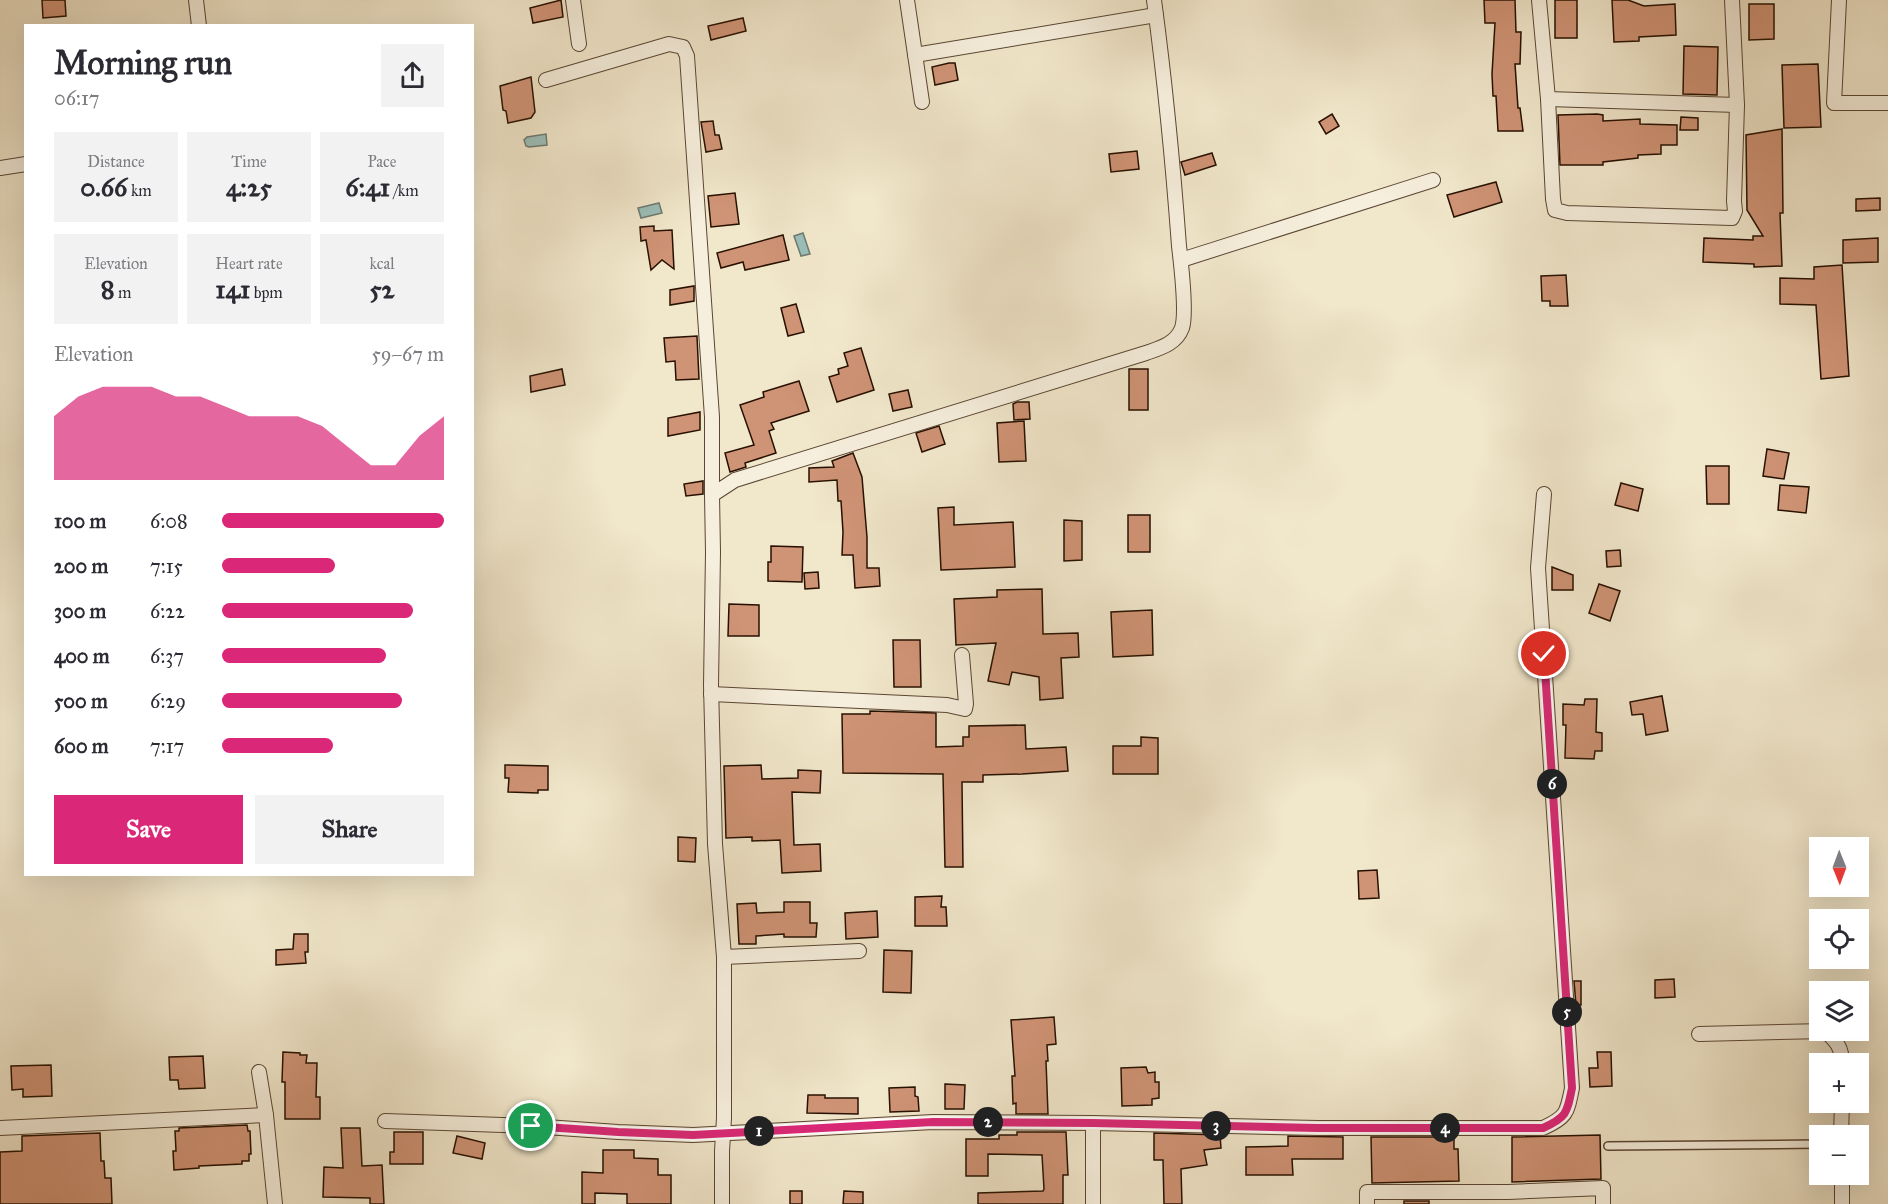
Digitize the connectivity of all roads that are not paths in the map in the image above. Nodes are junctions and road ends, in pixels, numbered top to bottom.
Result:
1 (196, 0) edge
2 (573, 0) edge
3 (907, 0) edge
4 (1154, 0) edge
5 (1539, 0) edge
6 (1732, 0) edge
7 (1839, 0) edge
8 (1156, 15) junction
9 (199, 24) edge
10 (579, 44) dead end
11 (915, 55) junction
12 (546, 80) dead end
13 (1548, 99) junction
14 (922, 102) dead end
15 (1888, 103) edge
16 (1737, 105) junction
17 (24, 164) edge
18 (0, 168) edge
19 (1433, 180) dead end
20 (1181, 260) junction
21 (1544, 494) dead end
22 (712, 495) junction
23 (962, 655) dead end
24 (711, 694) junction
25 (859, 951) dead end
26 (724, 957) junction
27 (1699, 1034) dead end
28 (1842, 1053) edge
29 (259, 1072) dead end
30 (266, 1114) junction
31 (385, 1120) dead end
32 (1093, 1123) junction
33 (0, 1128) edge
34 (718, 1133) junction
35 (1809, 1144) edge
36 (1608, 1146) dead end
37 (1842, 1185) edge
38 (275, 1204) edge
39 (722, 1204) edge
40 (1093, 1204) edge
41 (1367, 1204) edge
42 (1603, 1204) edge
43 (1842, 1204) edge

1 - 9 street
2 - 10 street
3 - 11 street
4 - 8 street
5 - 13 street
6 - 16 street
7 - 15 street
8 - 11 street
8 - 20 street
11 - 14 street
12 - 22 street
13 - 16 street
13 - 16 street
17 - 18 street
19 - 20 street
20 - 22 street
21 - 32 street
22 - 24 street
23 - 24 street
24 - 26 street
25 - 26 street
26 - 34 street
27 - 28 street
29 - 30 street
30 - 33 street
30 - 38 street
31 - 34 street
32 - 34 street
32 - 40 street
34 - 39 street
35 - 36 lane
37 - 43 street
41 - 42 street

